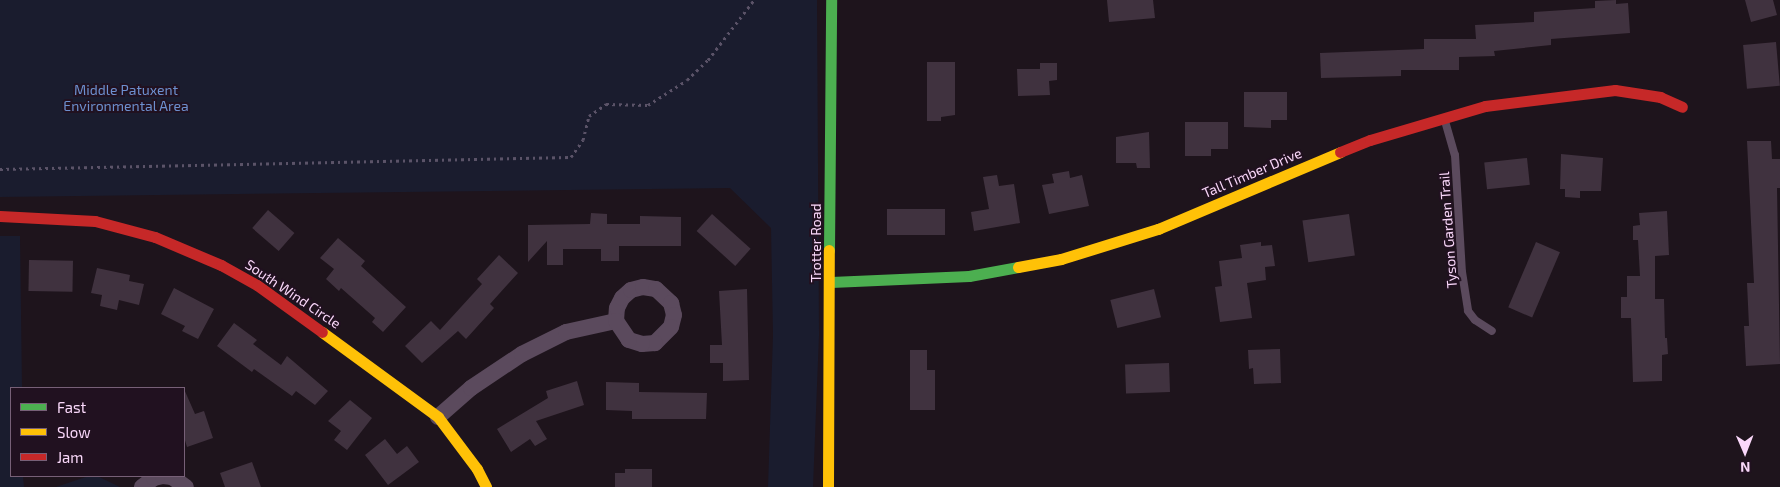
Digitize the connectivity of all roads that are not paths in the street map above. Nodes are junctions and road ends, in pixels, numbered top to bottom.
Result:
1 (831, 0) edge
2 (1682, 107) dead end
3 (1444, 116) junction
4 (0, 216) edge
5 (831, 282) junction
6 (616, 321) dead end
7 (1492, 331) dead end
8 (438, 417) junction
9 (160, 477) edge
10 (172, 477) edge
11 (142, 487) edge
12 (186, 487) edge
13 (486, 487) edge
14 (828, 487) edge

1 - 5 street, Trotter Road
2 - 3 street, Tall Timber Drive
3 - 5 street, Tall Timber Drive
3 - 7 lane, Tyson Garden Trail
4 - 8 street, South Wind Circle
5 - 14 street, Trotter Road
6 - 8 street
8 - 13 street, South Wind Circle
9 - 11 street
10 - 12 street

